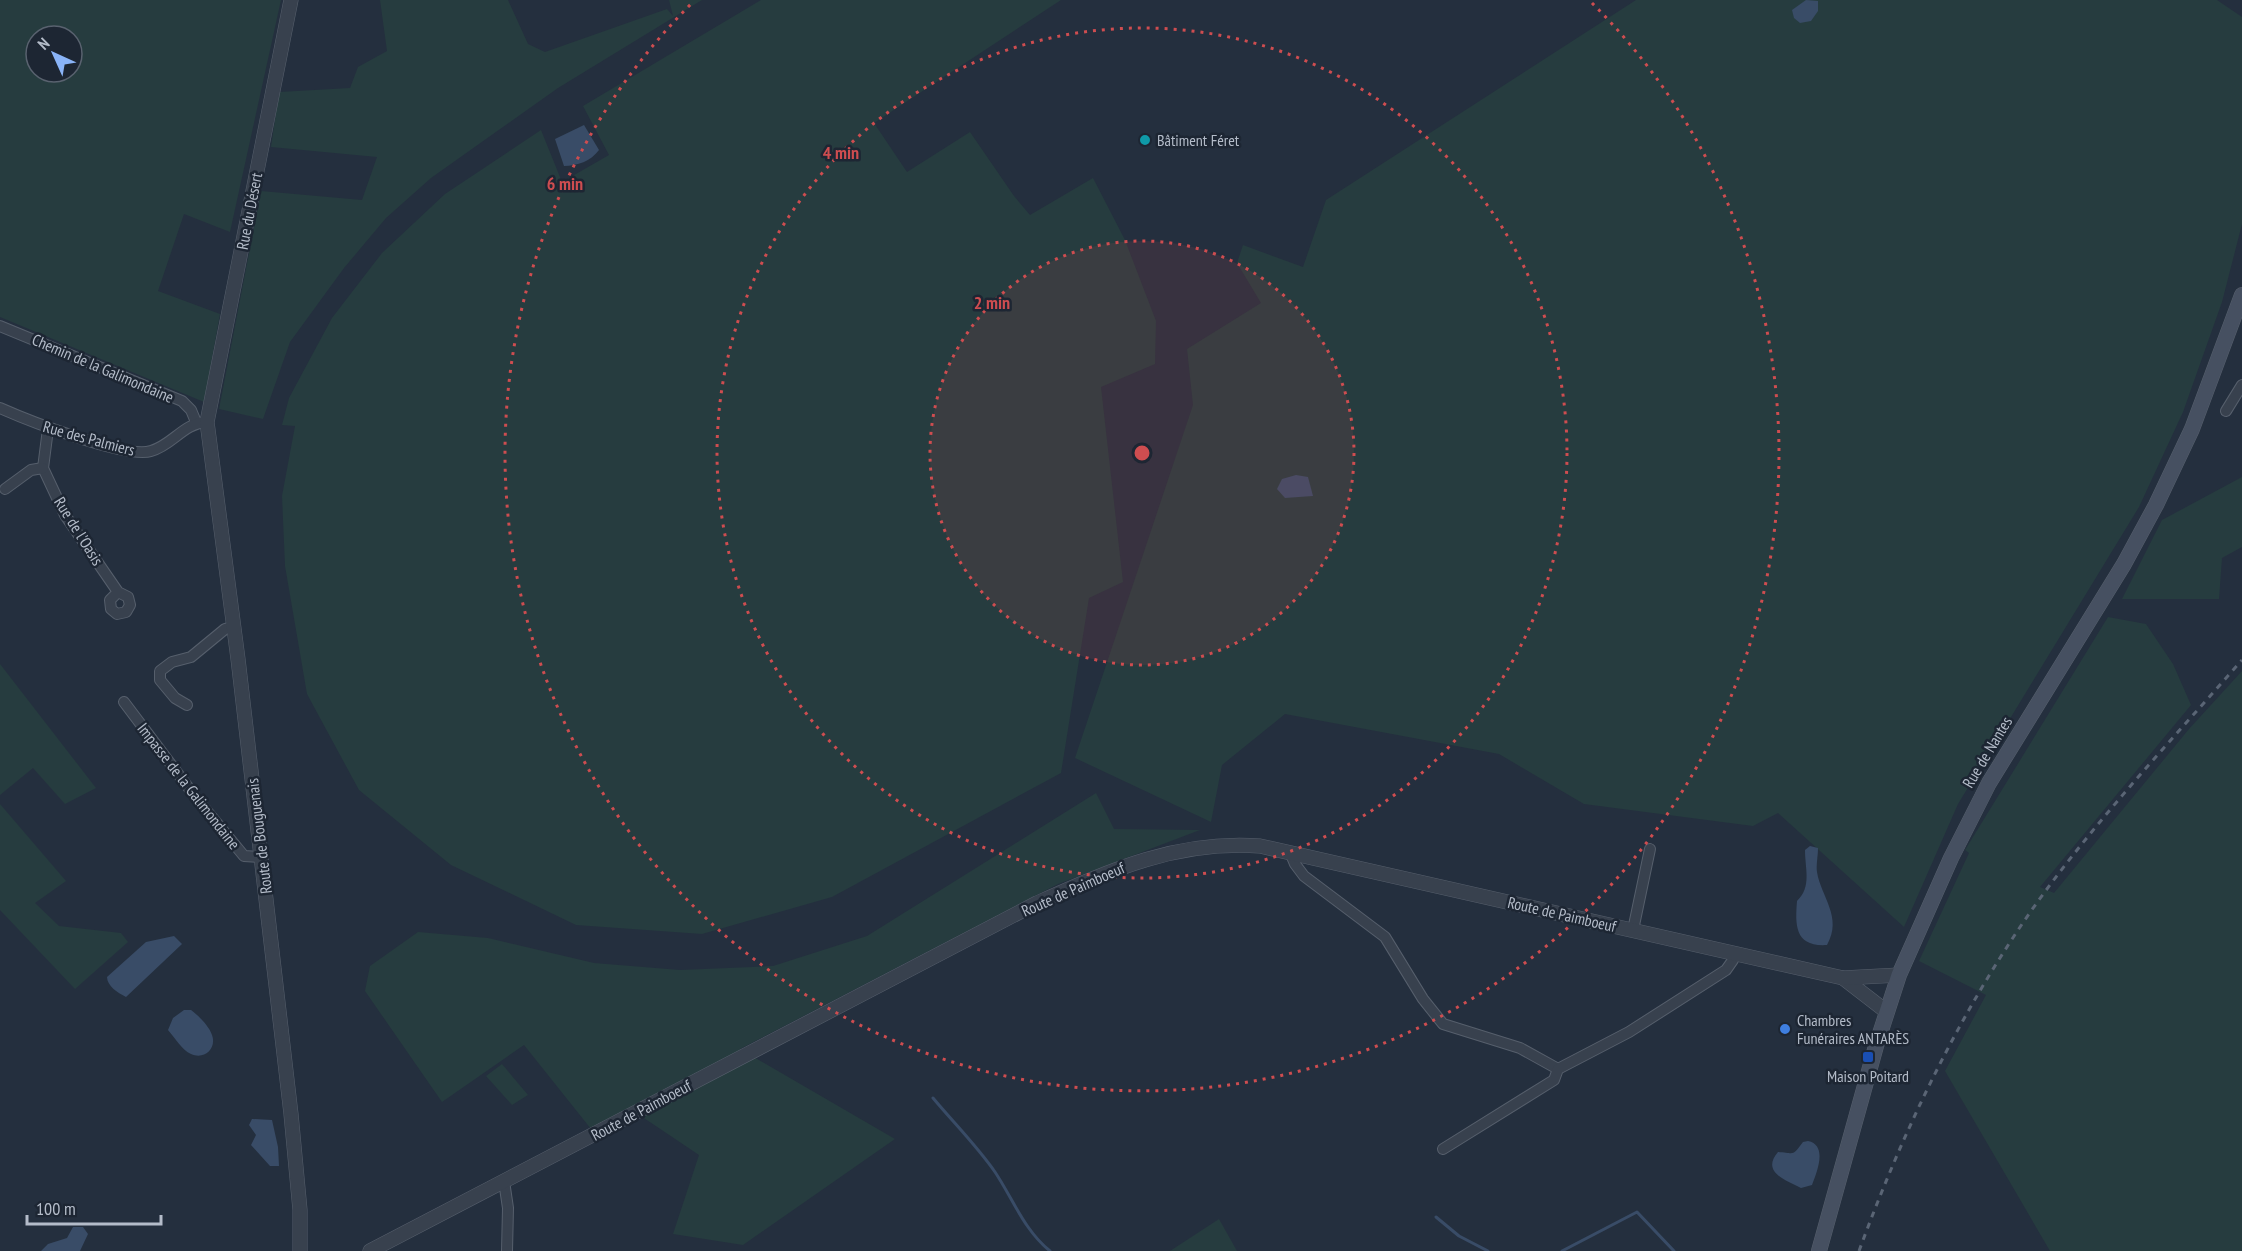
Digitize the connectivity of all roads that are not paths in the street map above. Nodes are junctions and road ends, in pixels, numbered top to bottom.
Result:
1 (291, 0) edge
2 (2242, 295) edge
3 (0, 326) edge
4 (2242, 385) edge
5 (0, 408) edge
6 (2226, 411) dead end
7 (202, 422) junction
8 (48, 429) junction
9 (43, 468) junction
10 (5, 489) dead end
11 (118, 592) dead end
12 (232, 627) junction
13 (124, 702) dead end
14 (187, 705) dead end
15 (1650, 849) dead end
16 (1290, 852) junction
17 (260, 857) junction
18 (1633, 930) junction
19 (1734, 954) junction
20 (1899, 975) junction
21 (1843, 978) junction
22 (1887, 1012) junction
23 (1558, 1069) junction
24 (1443, 1149) dead end
25 (504, 1181) junction
26 (300, 1251) edge
27 (370, 1251) edge
28 (507, 1251) edge
29 (1819, 1251) edge

1 - 7 street, Rue du Désert
2 - 20 main road, Rue de Nantes
3 - 7 street, Chemin de la Galimondaine
4 - 6 street
5 - 8 street, Rue des Palmiers
7 - 8 street, Rue des Palmiers
7 - 12 street, Route de Bouguenais
8 - 9 street
9 - 10 street
9 - 11 street, Rue de l'Oasis
12 - 14 street
12 - 17 street, Route de Bouguenais
13 - 17 street, Impasse de la Galimondaine
15 - 18 street
16 - 18 street, Route de Paimboeuf
16 - 23 street
16 - 25 street, Route de Paimboeuf
17 - 26 street, Route de Bouguenais
18 - 19 street, Route de Paimboeuf
19 - 21 street, Route de Paimboeuf
19 - 23 street
20 - 21 street, Route de Paimboeuf
20 - 22 main road, Rue de Nantes
21 - 22 street, Route de Paimboeuf
22 - 29 main road, Rue de Nantes
23 - 24 street
25 - 27 street, Route de Paimboeuf
25 - 28 street

